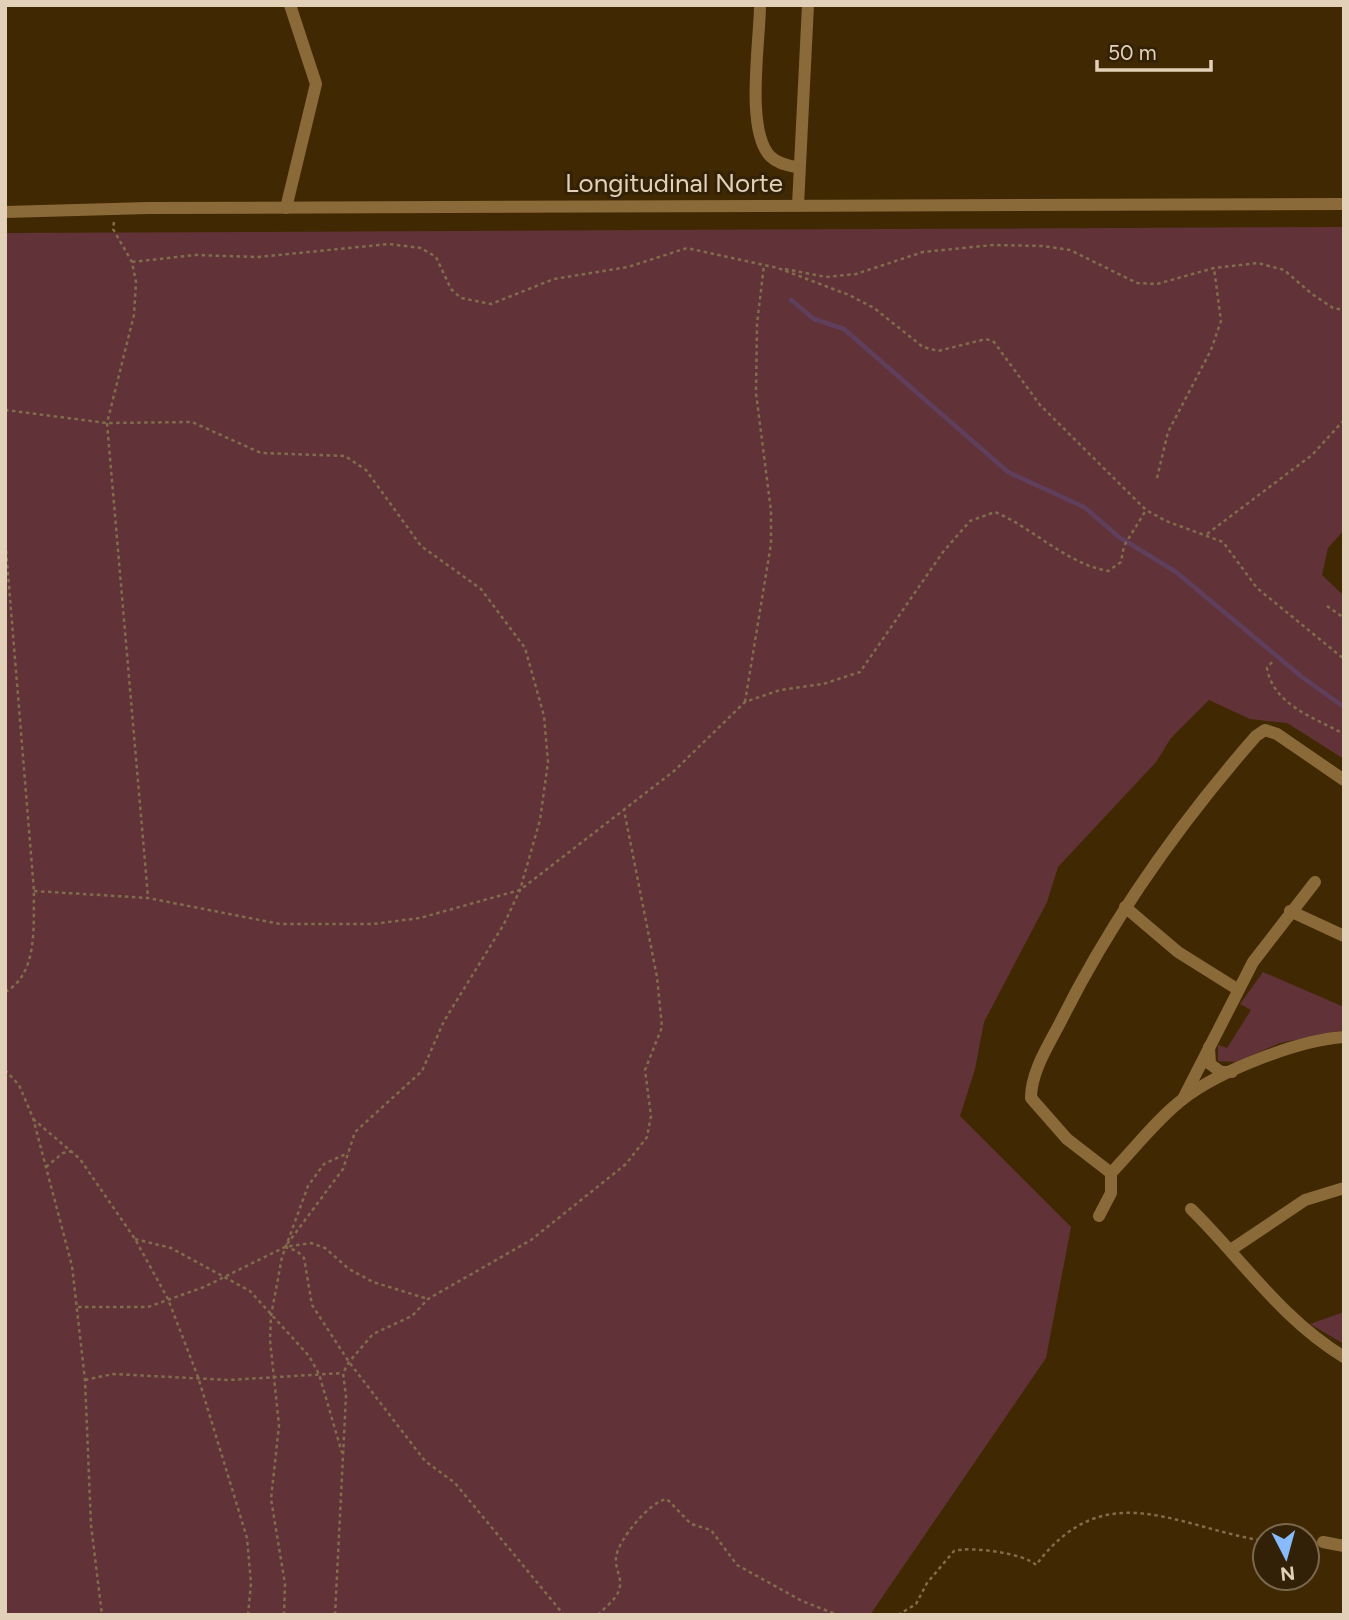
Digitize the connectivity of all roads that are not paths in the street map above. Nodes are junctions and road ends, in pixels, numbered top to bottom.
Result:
1 (290, 5) edge
2 (760, 5) edge
3 (808, 5) edge
4 (799, 168) junction
5 (1344, 204) edge
6 (798, 205) junction
7 (286, 208) junction
8 (5, 212) edge
9 (1344, 780) edge
10 (1315, 882) dead end
11 (1125, 907) junction
12 (1290, 911) junction
13 (1344, 936) edge
14 (1237, 989) junction
15 (1344, 1037) edge
16 (1209, 1047) junction
17 (1235, 1072) junction
18 (1183, 1099) junction
19 (1111, 1173) junction
20 (1344, 1188) edge
21 (1191, 1209) dead end
22 (1099, 1216) dead end
23 (1231, 1249) junction
24 (1344, 1357) edge
25 (1323, 1542) dead end
26 (1344, 1546) edge

1 - 7 street
2 - 4 street
3 - 4 street
4 - 6 street
5 - 6 street, Longitudinal Norte
6 - 7 street, Longitudinal Norte
7 - 8 street, Longitudinal Norte
9 - 11 street
10 - 12 street
11 - 14 street
11 - 19 street
12 - 13 street
12 - 14 street
14 - 16 street
15 - 17 street
16 - 17 street
16 - 18 street
17 - 18 street
18 - 19 street
19 - 22 street
20 - 23 street
21 - 23 street
23 - 24 street
25 - 26 street

